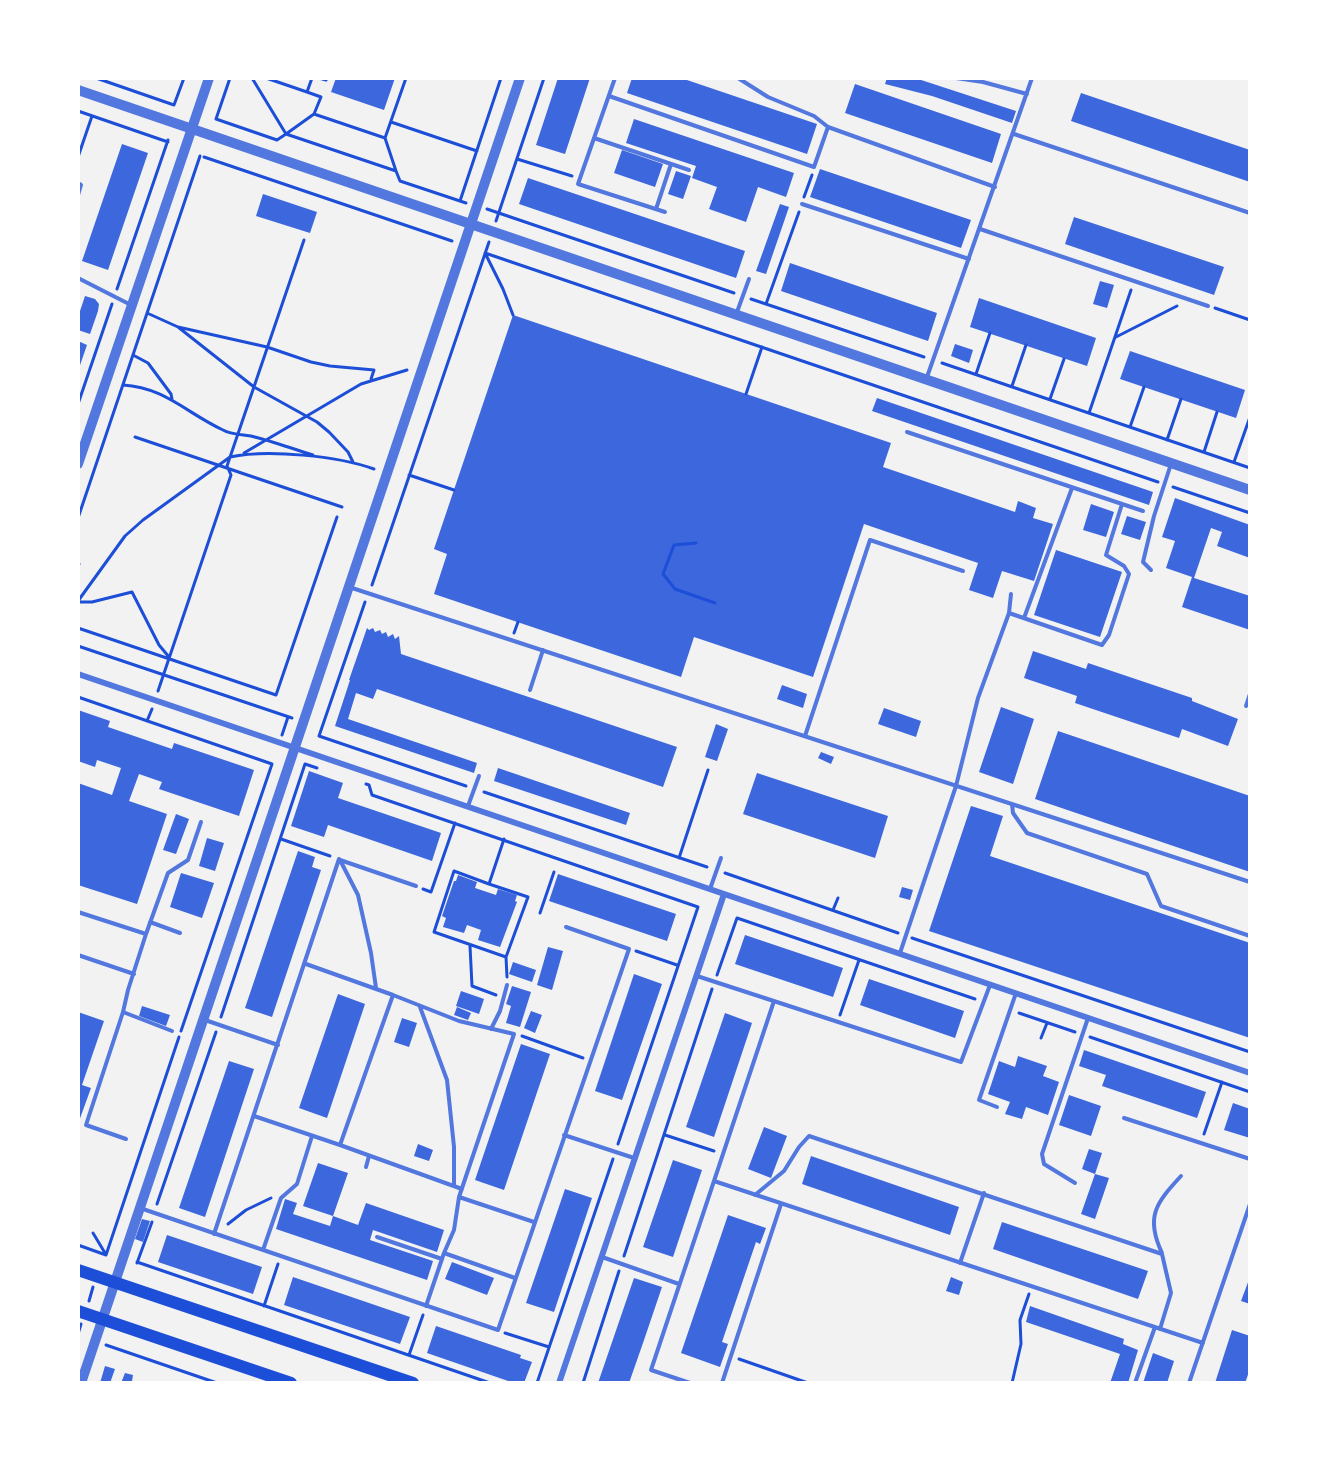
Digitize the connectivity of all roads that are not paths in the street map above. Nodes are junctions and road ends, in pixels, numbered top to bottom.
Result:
1 (209, 78) edge
2 (520, 78) edge
3 (615, 78) edge
4 (738, 78) edge
5 (956, 78) edge
6 (1032, 78) edge
7 (78, 90) edge
8 (1027, 94) junction
9 (609, 96) junction
10 (828, 128) junction
11 (192, 129) junction
12 (1014, 134) junction
13 (594, 138) junction
14 (671, 164) junction
15 (689, 170) dead end
16 (78, 183) edge
17 (995, 187) junction
18 (78, 195) edge
19 (802, 204) road end
20 (656, 209) junction
21 (665, 212) dead end
22 (1250, 213) edge
23 (471, 224) junction
24 (980, 229) junction
25 (969, 259) junction
26 (78, 278) edge
27 (749, 279) dead end
28 (132, 305) junction
29 (1208, 306) road end
30 (736, 315) junction
31 (926, 380) junction
32 (907, 432) dead end
33 (1172, 463) junction
34 (78, 464) edge
35 (1072, 488) junction
36 (1250, 489) edge
37 (1122, 504) junction
38 (1143, 511) dead end
39 (1151, 570) dead end
40 (963, 571) dead end
41 (348, 587) junction
42 (1011, 594) dead end
43 (1009, 613) junction
44 (1024, 618) junction
45 (543, 650) junction
46 (78, 674) edge
47 (530, 690) dead end
48 (1250, 697) edge
49 (1246, 706) dead end
50 (805, 736) junction
51 (294, 747) junction
52 (479, 776) dead end
53 (956, 786) junction
54 (1012, 804) junction
55 (468, 807) junction
56 (201, 822) dead end
57 (721, 858) dead end
58 (339, 860) junction
59 (1250, 882) edge
60 (416, 886) road end
61 (710, 889) junction
62 (724, 894) junction
63 (78, 912) edge
64 (150, 922) junction
65 (566, 927) dead end
66 (180, 933) dead end
67 (146, 934) junction
68 (1250, 936) edge
69 (900, 954) junction
70 (78, 955) edge
71 (306, 964) junction
72 (134, 974) junction
73 (697, 976) junction
74 (507, 985) road end
75 (990, 985) junction
76 (376, 988) junction
77 (1016, 993) junction
78 (393, 995) junction
79 (774, 1001) junction
80 (420, 1006) junction
81 (123, 1012) junction
82 (1088, 1018) junction
83 (203, 1019) junction
84 (491, 1029) junction
85 (172, 1031) dead end
86 (278, 1045) junction
87 (1250, 1073) edge
88 (997, 1107) dead end
89 (254, 1116) junction
90 (1124, 1118) dead end
91 (564, 1135) junction
92 (312, 1136) junction
93 (126, 1139) dead end
94 (340, 1145) junction
95 (369, 1156) junction
96 (635, 1159) junction
97 (1250, 1159) edge
98 (366, 1167) dead end
99 (1182, 1176) dead end
100 (714, 1181) junction
101 (1075, 1183) dead end
102 (454, 1186) junction
103 (462, 1189) junction
104 (984, 1193) junction
105 (755, 1195) junction
106 (459, 1197) junction
107 (781, 1204) junction
108 (1250, 1204) edge
109 (140, 1208) junction
110 (534, 1222) junction
111 (214, 1234) junction
112 (377, 1237) dead end
113 (263, 1250) junction
114 (444, 1253) junction
115 (1162, 1254) junction
116 (602, 1257) junction
117 (442, 1259) junction
118 (960, 1263) junction
119 (78, 1270) edge
120 (515, 1278) junction
121 (115, 1282) junction
122 (680, 1284) junction
123 (426, 1306) junction
124 (83, 1310) edge
125 (102, 1320) junction
126 (1157, 1328) junction
127 (1203, 1343) junction
128 (81, 1383) edge
129 (291, 1383) edge
130 (413, 1383) edge
131 (559, 1383) edge
132 (690, 1383) edge
133 (722, 1383) edge
134 (1135, 1383) edge
135 (1189, 1383) edge

1 - 11 street
2 - 23 street
3 - 9 lane
4 - 10 lane
5 - 8 lane
6 - 8 lane
7 - 11 street
8 - 12 lane
9 - 10 lane
9 - 13 lane
10 - 17 lane
11 - 23 street
11 - 28 street
12 - 17 lane
12 - 22 lane
13 - 14 lane
13 - 20 lane
14 - 15 lane
14 - 20 lane
16 - 18 lane
17 - 24 lane
19 - 25 lane
20 - 21 lane
23 - 30 street
23 - 41 street
24 - 25 lane
24 - 29 lane
25 - 31 lane
26 - 28 lane
27 - 30 lane
28 - 34 street
30 - 31 street
31 - 33 street
32 - 35 lane
33 - 36 street
33 - 39 lane
35 - 37 lane
35 - 44 lane
37 - 38 lane
37 - 44 lane
40 - 50 lane
41 - 45 lane
41 - 51 street
42 - 43 lane
43 - 44 lane
43 - 53 lane
45 - 47 lane
45 - 50 lane
46 - 51 street
48 - 49 lane
50 - 53 lane
51 - 55 street
51 - 83 street
52 - 55 lane
53 - 54 lane
53 - 69 lane
54 - 59 lane
54 - 68 lane
55 - 61 street
56 - 64 lane
57 - 61 lane
58 - 60 lane
58 - 71 lane
58 - 76 lane
61 - 62 street
62 - 69 street
62 - 73 street
63 - 67 lane
64 - 66 lane
64 - 67 lane
65 - 91 lane
67 - 72 lane
69 - 75 street
70 - 72 lane
71 - 76 lane
71 - 86 lane
72 - 81 lane
73 - 79 lane
73 - 96 street
74 - 84 lane
75 - 77 street
75 - 79 lane
76 - 78 lane
77 - 82 street
77 - 88 lane
78 - 80 lane
78 - 94 lane
79 - 100 lane
80 - 84 lane
80 - 102 lane
81 - 85 lane
81 - 93 lane
82 - 87 street
82 - 101 lane
83 - 86 lane
83 - 109 street
84 - 103 lane
86 - 89 lane
89 - 92 lane
89 - 111 lane
90 - 97 lane
91 - 96 lane
91 - 110 lane
92 - 94 lane
92 - 113 lane
94 - 95 lane
95 - 98 lane
95 - 102 lane
96 - 116 street
99 - 115 lane
100 - 105 lane
100 - 122 lane
102 - 103 lane
103 - 106 lane
104 - 105 lane
104 - 115 lane
104 - 118 lane
105 - 107 lane
106 - 110 lane
106 - 114 lane
107 - 118 lane
107 - 133 lane
108 - 127 lane
109 - 111 lane
109 - 121 street
110 - 120 lane
111 - 113 lane
112 - 117 lane
113 - 123 lane
114 - 117 lane
114 - 120 lane
115 - 126 lane
116 - 122 lane
116 - 131 street
117 - 123 lane
118 - 126 lane
119 - 121 main road
120 - 123 lane
121 - 125 street
121 - 130 main road
122 - 132 lane
124 - 125 main road
125 - 128 street
125 - 129 main road
126 - 127 lane
126 - 134 lane
127 - 135 lane

